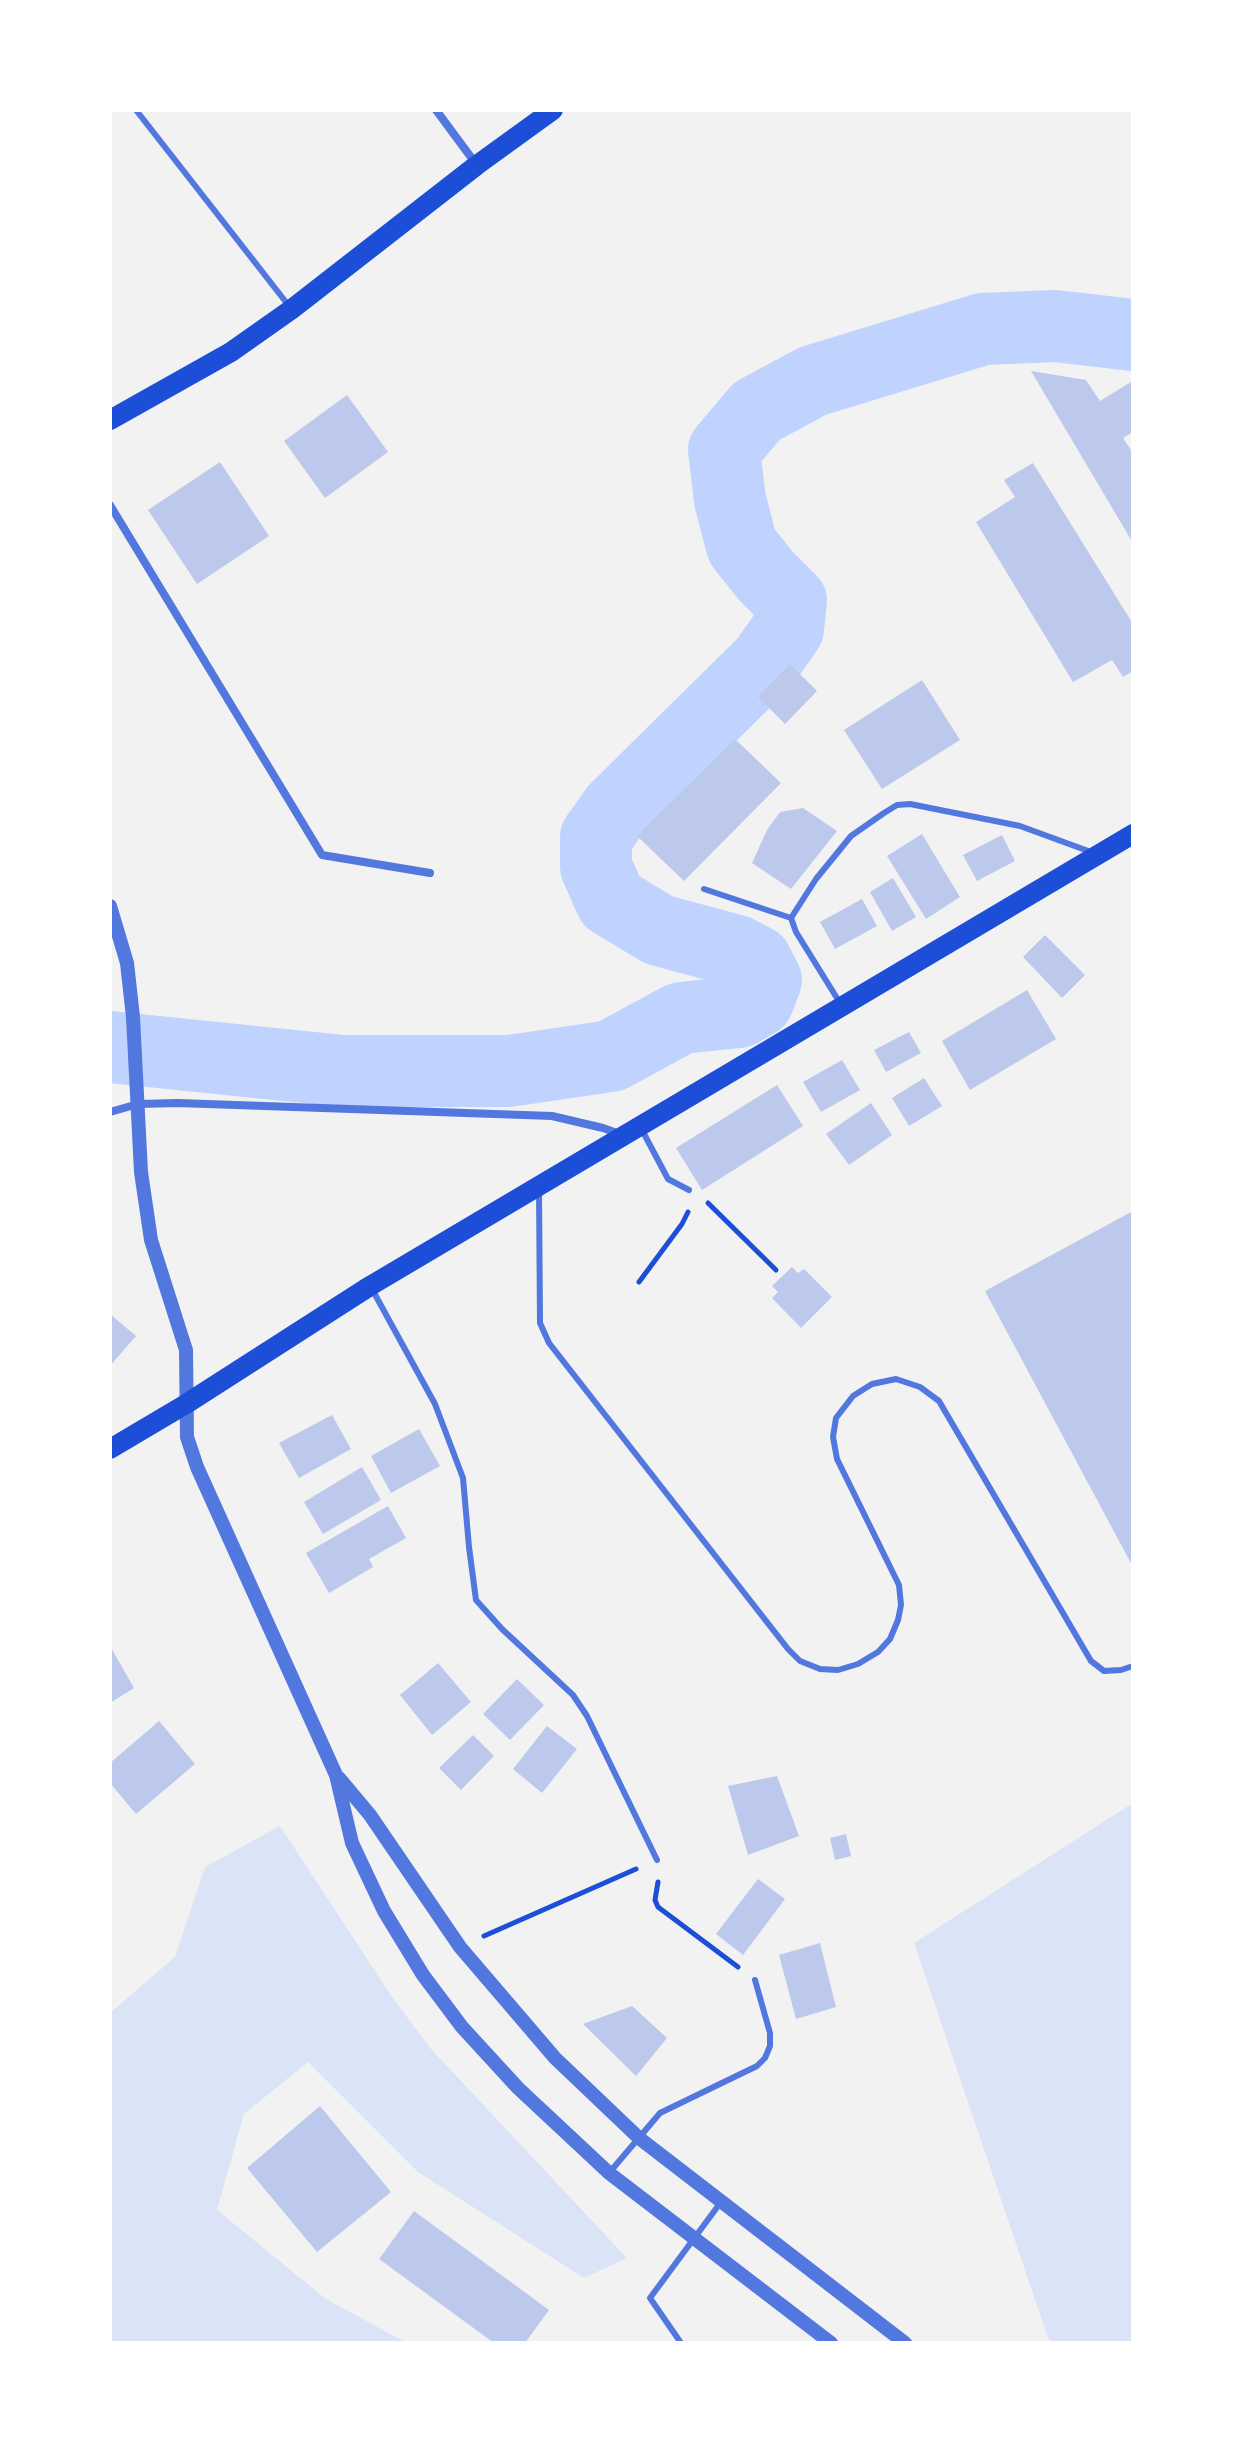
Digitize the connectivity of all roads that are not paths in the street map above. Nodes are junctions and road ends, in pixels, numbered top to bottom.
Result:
1 (136, 110) edge
2 (436, 110) edge
3 (553, 110) edge
4 (477, 165) junction
5 (292, 309) junction
6 (110, 420) edge
7 (110, 505) edge
8 (1130, 839) edge
9 (1097, 854) junction
10 (430, 873) dead end
11 (704, 889) dead end
12 (110, 906) edge
13 (791, 918) junction
14 (842, 1006) junction
15 (138, 1104) junction
16 (110, 1112) edge
17 (632, 1131) junction
18 (539, 1187) junction
19 (689, 1190) road end
20 (370, 1286) junction
21 (186, 1404) junction
22 (110, 1449) edge
23 (1133, 1666) edge
24 (336, 1775) junction
25 (657, 1860) road end
26 (755, 1980) road end
27 (639, 2138) junction
28 (609, 2173) junction
29 (721, 2202) junction
30 (694, 2239) junction
31 (681, 2343) edge
32 (831, 2343) edge
33 (905, 2343) edge

1 - 5 lane
2 - 4 street
3 - 4 main road
4 - 5 main road
5 - 6 main road
7 - 10 street
8 - 9 main road
9 - 13 lane
9 - 14 main road
11 - 13 lane
12 - 15 street
13 - 14 lane
14 - 17 main road
15 - 16 street
15 - 17 street
15 - 21 street
17 - 18 main road
17 - 19 lane
18 - 20 main road
18 - 23 lane
20 - 21 main road
20 - 25 lane
21 - 22 main road
21 - 24 street
24 - 27 street
24 - 28 street
26 - 27 lane
27 - 28 lane
27 - 29 street
28 - 30 street
29 - 30 lane
29 - 33 street
30 - 31 lane
30 - 32 street

